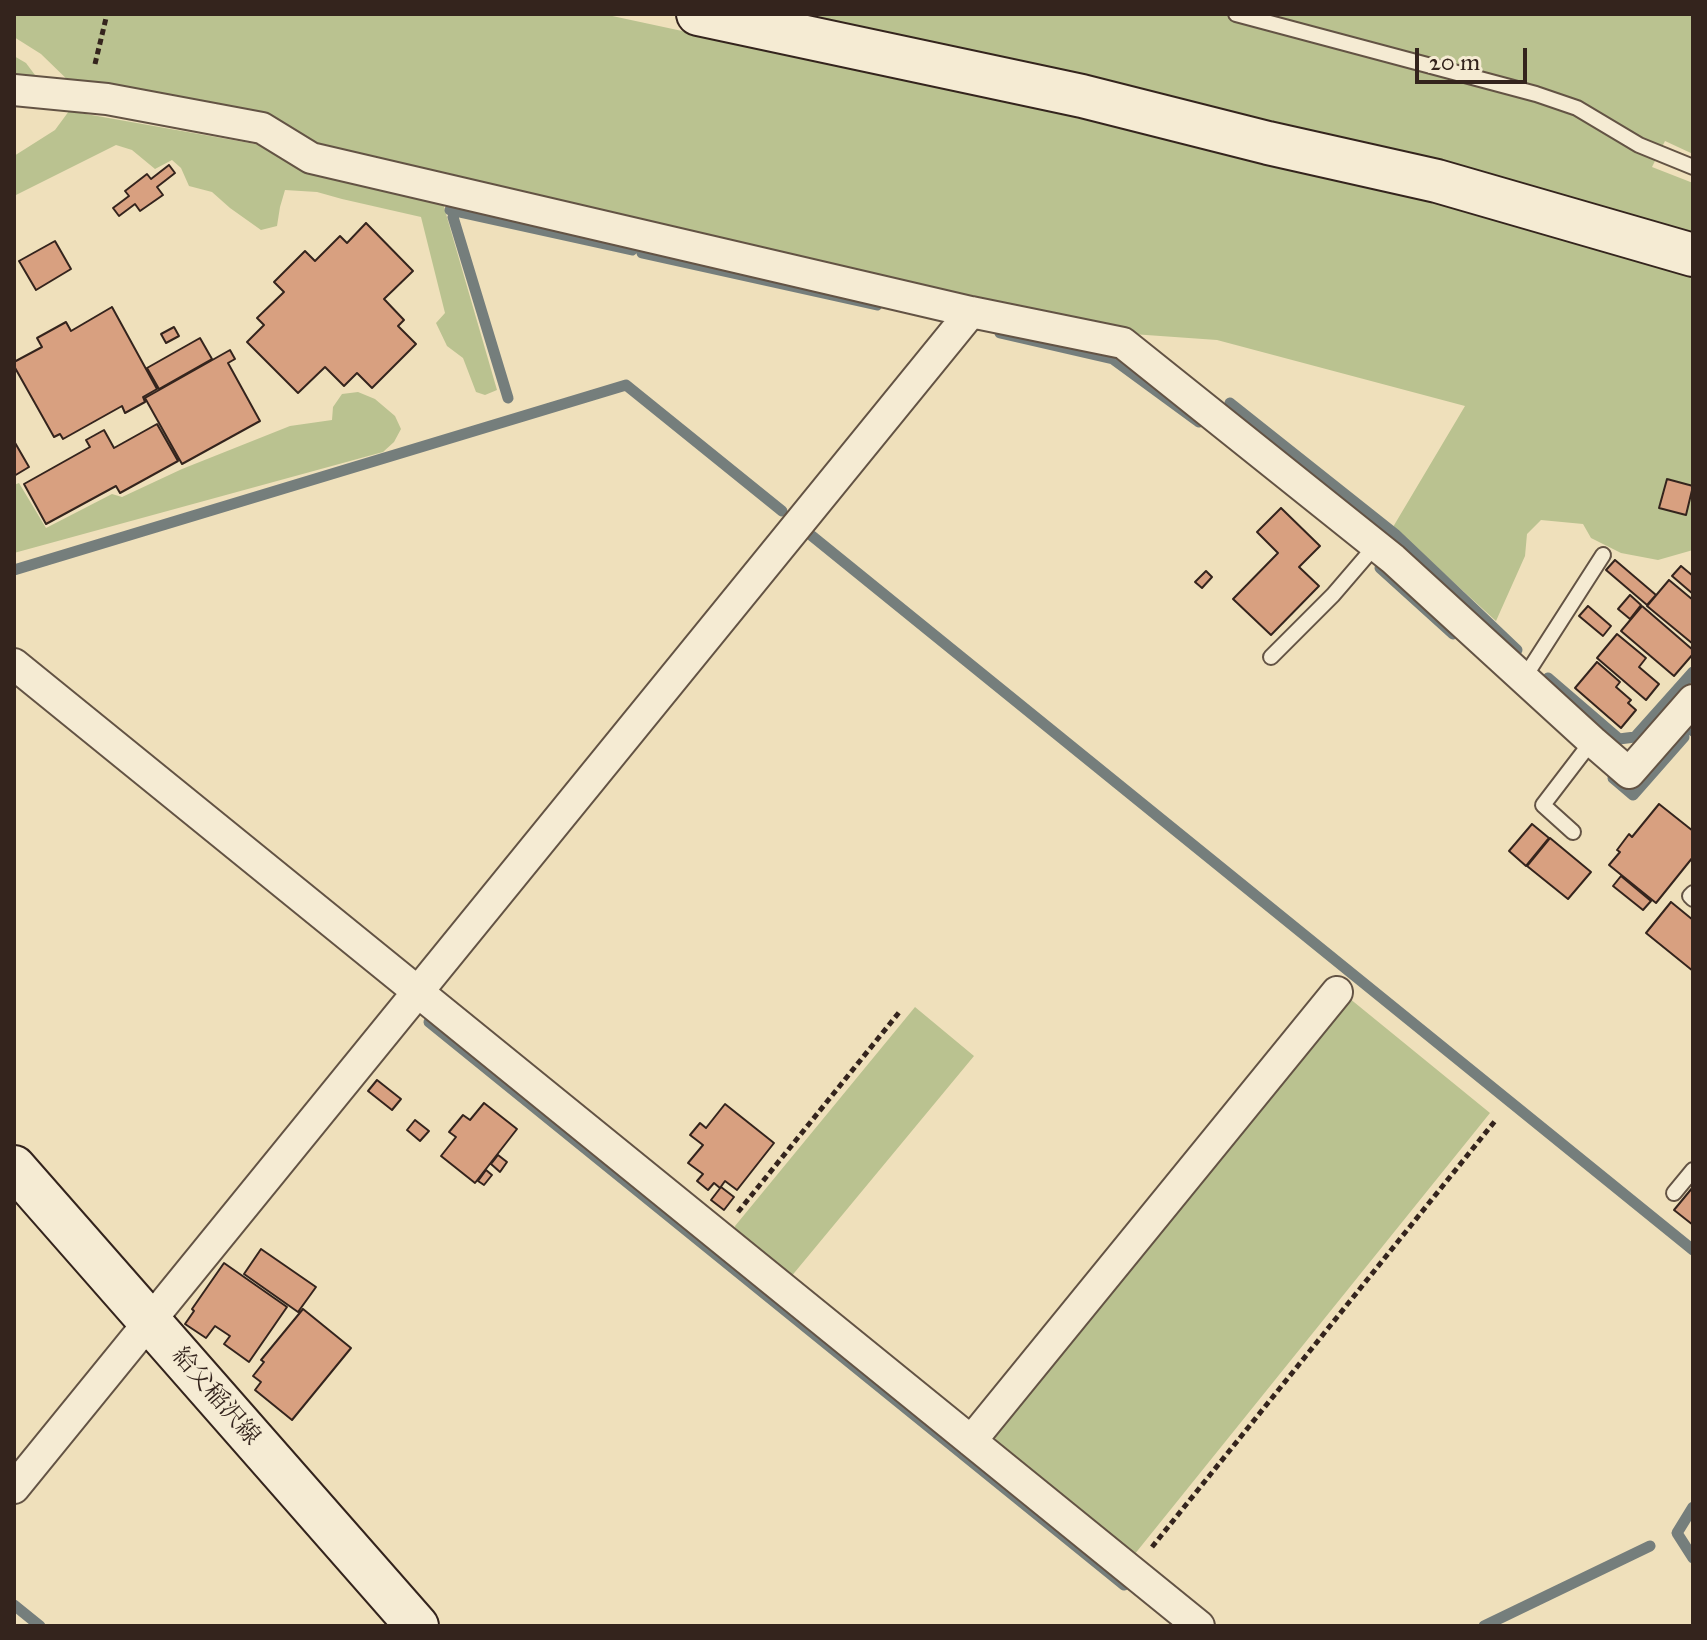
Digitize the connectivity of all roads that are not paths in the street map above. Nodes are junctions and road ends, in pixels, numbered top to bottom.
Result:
1 (698, 14) edge
2 (1236, 14) edge
3 (14, 90) edge
4 (1693, 167) edge
5 (1693, 255) edge
6 (971, 312) junction
7 (1376, 545) junction
8 (1603, 555) dead end
9 (1271, 657) dead end
10 (14, 664) edge
11 (1524, 678) junction
12 (1693, 700) edge
13 (1592, 741) junction
14 (1573, 832) dead end
15 (417, 991) junction
16 (1337, 992) dead end
17 (14, 1167) edge
18 (1693, 1170) edge
19 (1674, 1193) dead end
20 (148, 1321) junction
21 (971, 1441) junction
22 (14, 1488) edge
23 (417, 1626) edge
24 (1199, 1626) edge

1 - 5 street
2 - 4 lane
3 - 6 street
6 - 7 street
6 - 15 street
7 - 9 lane
7 - 11 street
8 - 11 lane
10 - 15 street
11 - 13 street
12 - 13 street
13 - 14 lane
15 - 20 street
15 - 21 street
16 - 21 street
17 - 20 street, 給父稲沢線
18 - 19 lane
20 - 22 street
20 - 23 street, 給父稲沢線
21 - 24 street

